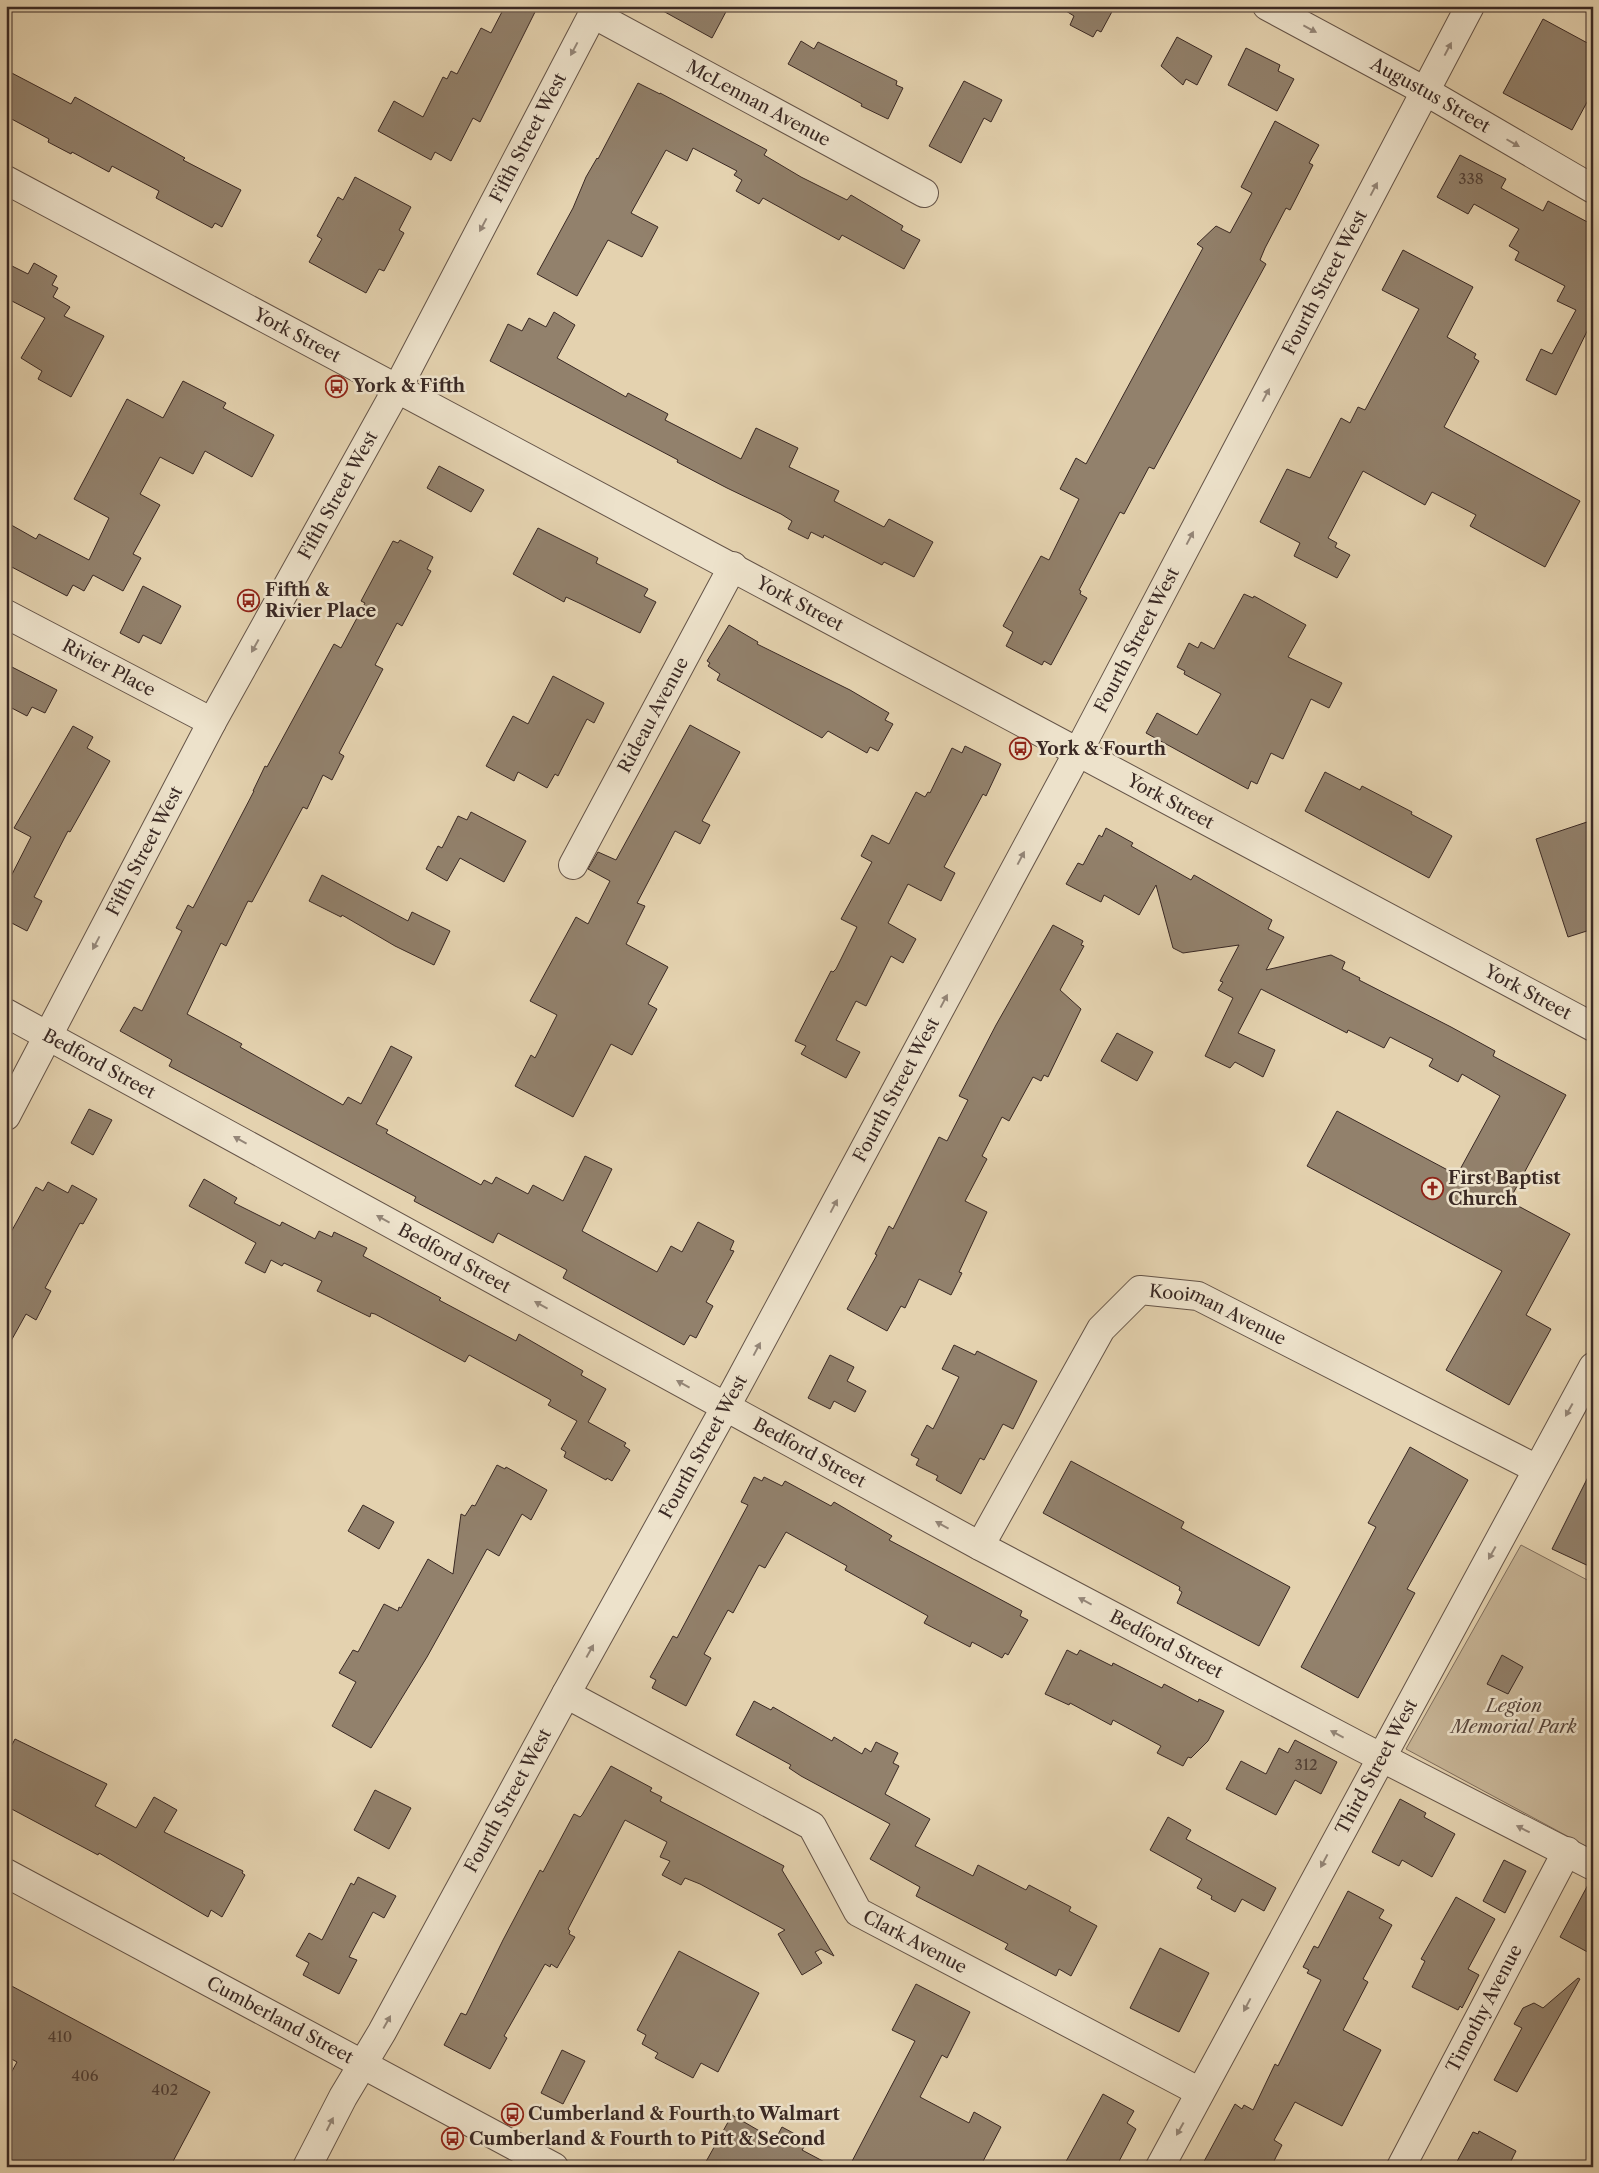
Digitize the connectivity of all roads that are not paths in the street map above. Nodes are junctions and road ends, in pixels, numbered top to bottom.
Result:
1 (1267, 6) edge
2 (1470, 6) edge
3 (595, 10) edge
4 (1425, 91) junction
5 (6, 180) edge
6 (1593, 189) edge
7 (924, 193) dead end
8 (397, 388) junction
9 (733, 566) junction
10 (6, 614) edge
11 (212, 722) junction
12 (1078, 752) junction
13 (573, 864) dead end
14 (6, 1013) edge
15 (1593, 1027) edge
16 (48, 1035) junction
17 (6, 1116) edge
18 (1593, 1367) edge
19 (726, 1407) junction
20 (1537, 1469) junction
21 (980, 1546) junction
22 (566, 1694) junction
23 (1380, 1757) junction
24 (1567, 1851) junction
25 (1593, 1866) edge
26 (6, 1873) edge
27 (363, 2064) junction
28 (1200, 2092) junction
29 (307, 2167) edge
30 (554, 2167) edge
31 (1160, 2167) edge
32 (1401, 2167) edge

1 -> 4 street, Augustus Street
4 -> 2 street, Fourth Street West
3 - 7 street, McLennan Avenue
3 -> 8 street, Fifth Street West
4 -> 6 street, Augustus Street
12 -> 4 street, Fourth Street West
5 - 8 street, York Street
8 - 9 street, York Street
8 -> 11 street, Fifth Street West
9 - 12 street, York Street
9 - 13 street, Rideau Avenue
10 - 11 street, Rivier Place
11 -> 16 street, Fifth Street West
12 - 15 street, York Street
19 -> 12 street, Fourth Street West
14 - 16 street, Bedford Street
16 - 17 street, Fifth Street West
19 -> 16 street, Bedford Street
18 -> 20 street, Third Street West
21 -> 19 street, Bedford Street
22 -> 19 street, Fourth Street West
20 - 21 street, Kooiman Avenue
20 -> 23 street, Third Street West
23 -> 21 street, Bedford Street
27 -> 22 street, Fourth Street West
22 - 28 street, Clark Avenue
24 -> 23 street, Bedford Street
23 -> 28 street, Third Street West
24 - 25 street, Bedford Street
24 - 32 street, Timothy Avenue
26 - 27 street, Cumberland Street
29 -> 27 street, Fourth Street West
27 - 30 street, Cumberland Street
28 -> 31 street, Third Street West

